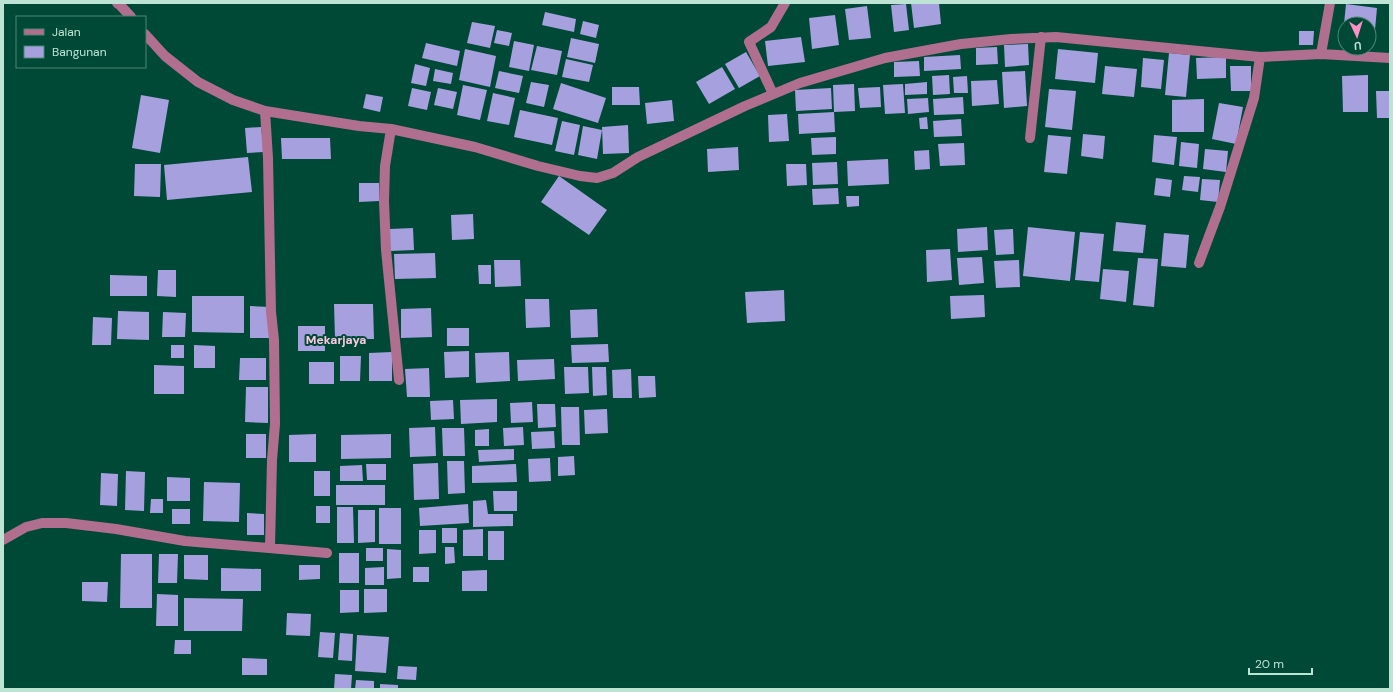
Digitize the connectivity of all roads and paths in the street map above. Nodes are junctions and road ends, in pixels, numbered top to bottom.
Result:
1 (117, 3) edge
2 (785, 3) edge
3 (1330, 3) edge
4 (130, 16) edge
5 (146, 35) edge
6 (1041, 37) junction
7 (1322, 54) junction
8 (1260, 57) junction
9 (1390, 58) edge
10 (774, 94) junction
11 (265, 111) junction
12 (391, 129) junction
13 (1030, 138) dead end
14 (1199, 263) dead end
15 (399, 380) dead end
16 (3, 540) edge
17 (270, 547) junction
18 (327, 553) dead end

1 - 4 street
2 - 10 street
3 - 7 street
5 - 11 street
6 - 8 street
6 - 10 street
6 - 13 street
7 - 8 street
7 - 9 street
8 - 14 street
10 - 12 street
11 - 12 street
11 - 17 street
12 - 15 street
16 - 17 street
17 - 18 street

